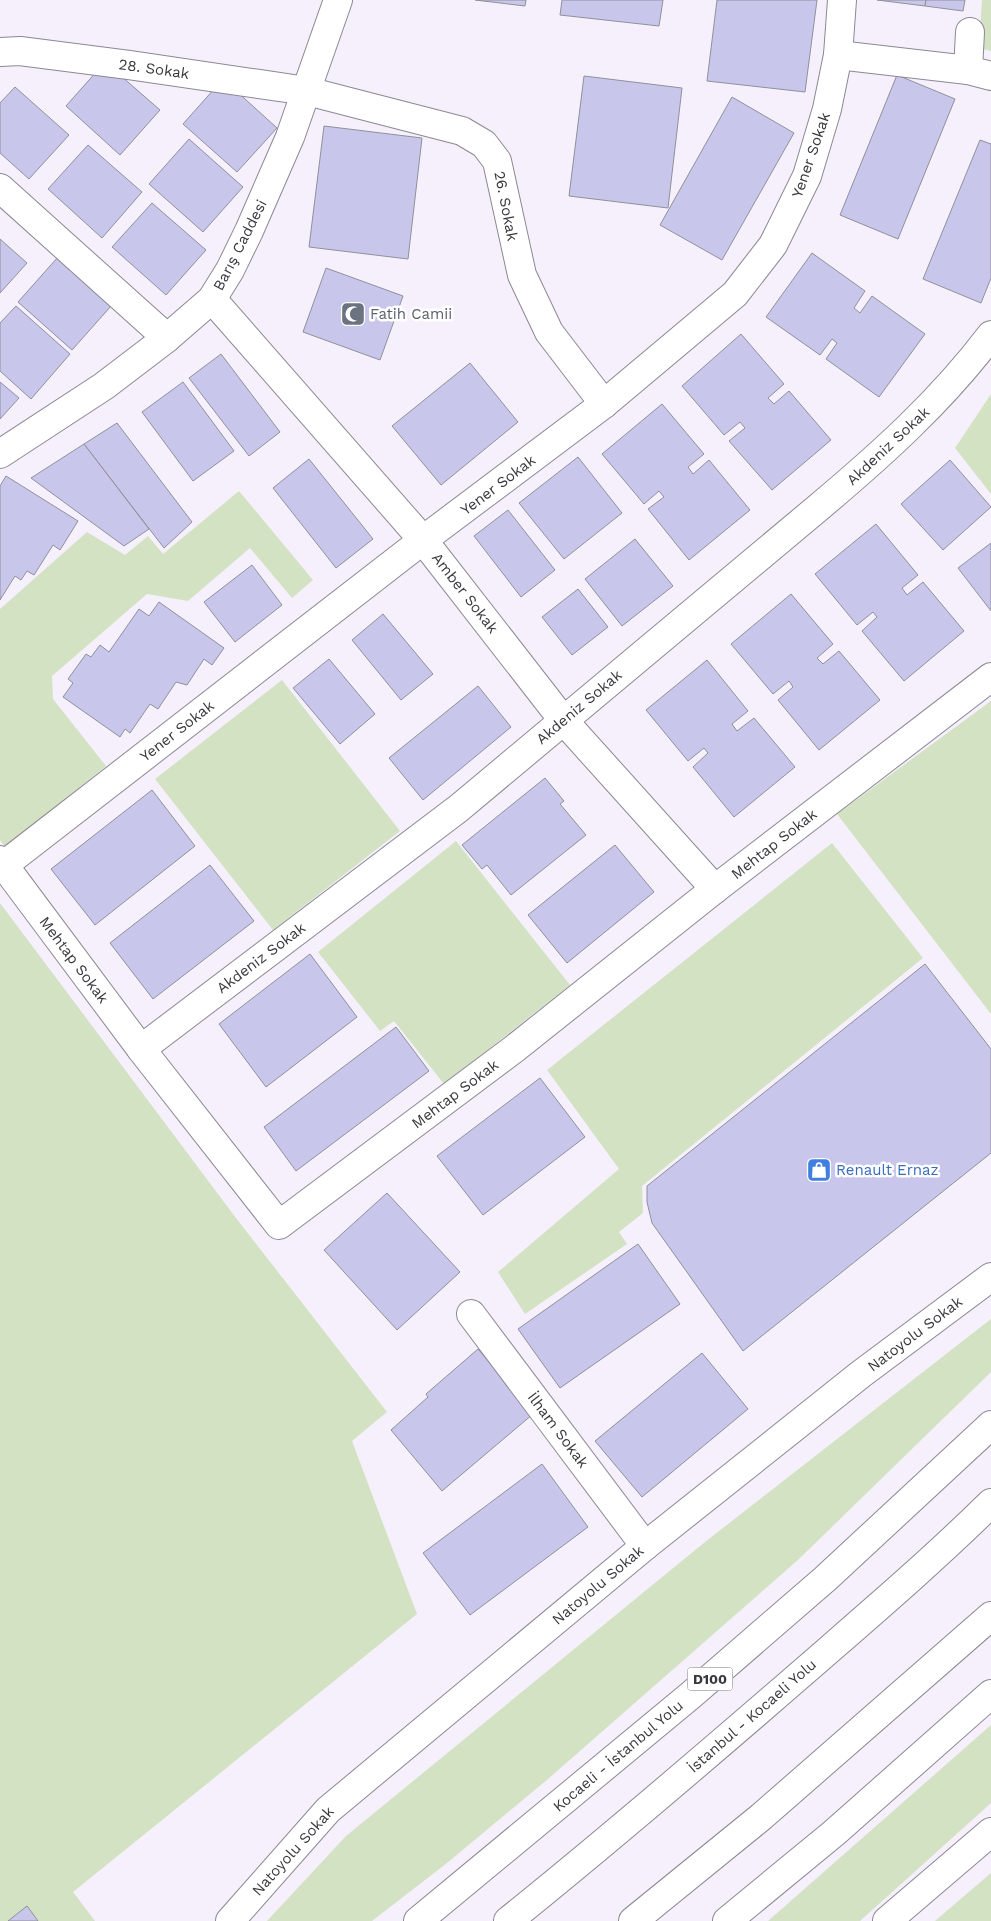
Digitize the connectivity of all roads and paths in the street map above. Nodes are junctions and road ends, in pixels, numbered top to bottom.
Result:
1 (338, 0) edge
2 (842, 0) edge
3 (970, 32) dead end
4 (0, 52) edge
5 (838, 55) junction
6 (979, 73) edge
7 (307, 91) junction
8 (0, 188) edge
9 (212, 299) junction
10 (991, 335) edge
11 (167, 338) junction
12 (604, 404) junction
13 (0, 454) edge
14 (423, 540) junction
15 (991, 677) edge
16 (563, 720) junction
17 (2, 863) edge
18 (715, 889) junction
19 (141, 1049) junction
20 (991, 1278) edge
21 (471, 1314) dead end
22 (991, 1425) edge
23 (991, 1504) edge
24 (645, 1546) junction
25 (991, 1616) edge
26 (991, 1694) edge
27 (991, 1832) edge
28 (230, 1921) edge
29 (418, 1921) edge
30 (508, 1921) edge
31 (633, 1921) edge
32 (727, 1921) edge
33 (887, 1921) edge

1 - 7 main road, Barış Caddesi
2 - 5 main road, Yener Sokak
3 - 6 main road
4 - 7 main road, 28. Sokak
5 - 6 main road
5 - 12 main road, Yener Sokak
7 - 9 main road, Barış Caddesi
7 - 12 main road, 26. Sokak
8 - 11 main road
9 - 11 main road, Barış Caddesi
9 - 14 main road, Amber Sokak
10 - 16 main road, Akdeniz Sokak
11 - 13 main road, Barış Caddesi
12 - 14 main road, Yener Sokak
14 - 16 main road, Amber Sokak
14 - 17 main road, Yener Sokak
15 - 18 main road, Mehtap Sokak
16 - 18 main road, Amber Sokak
16 - 19 main road, Akdeniz Sokak
17 - 19 main road, Mehtap Sokak
18 - 19 main road, Mehtap Sokak
20 - 24 main road, Natoyolu Sokak
21 - 24 main road, İlham Sokak
22 - 29 main road, Kocaeli - İstanbul Yolu / D100
23 - 30 main road, İstanbul - Kocaeli Yolu
24 - 28 main road, Natoyolu Sokak
25 - 31 main road
26 - 32 main road
27 - 33 main road

